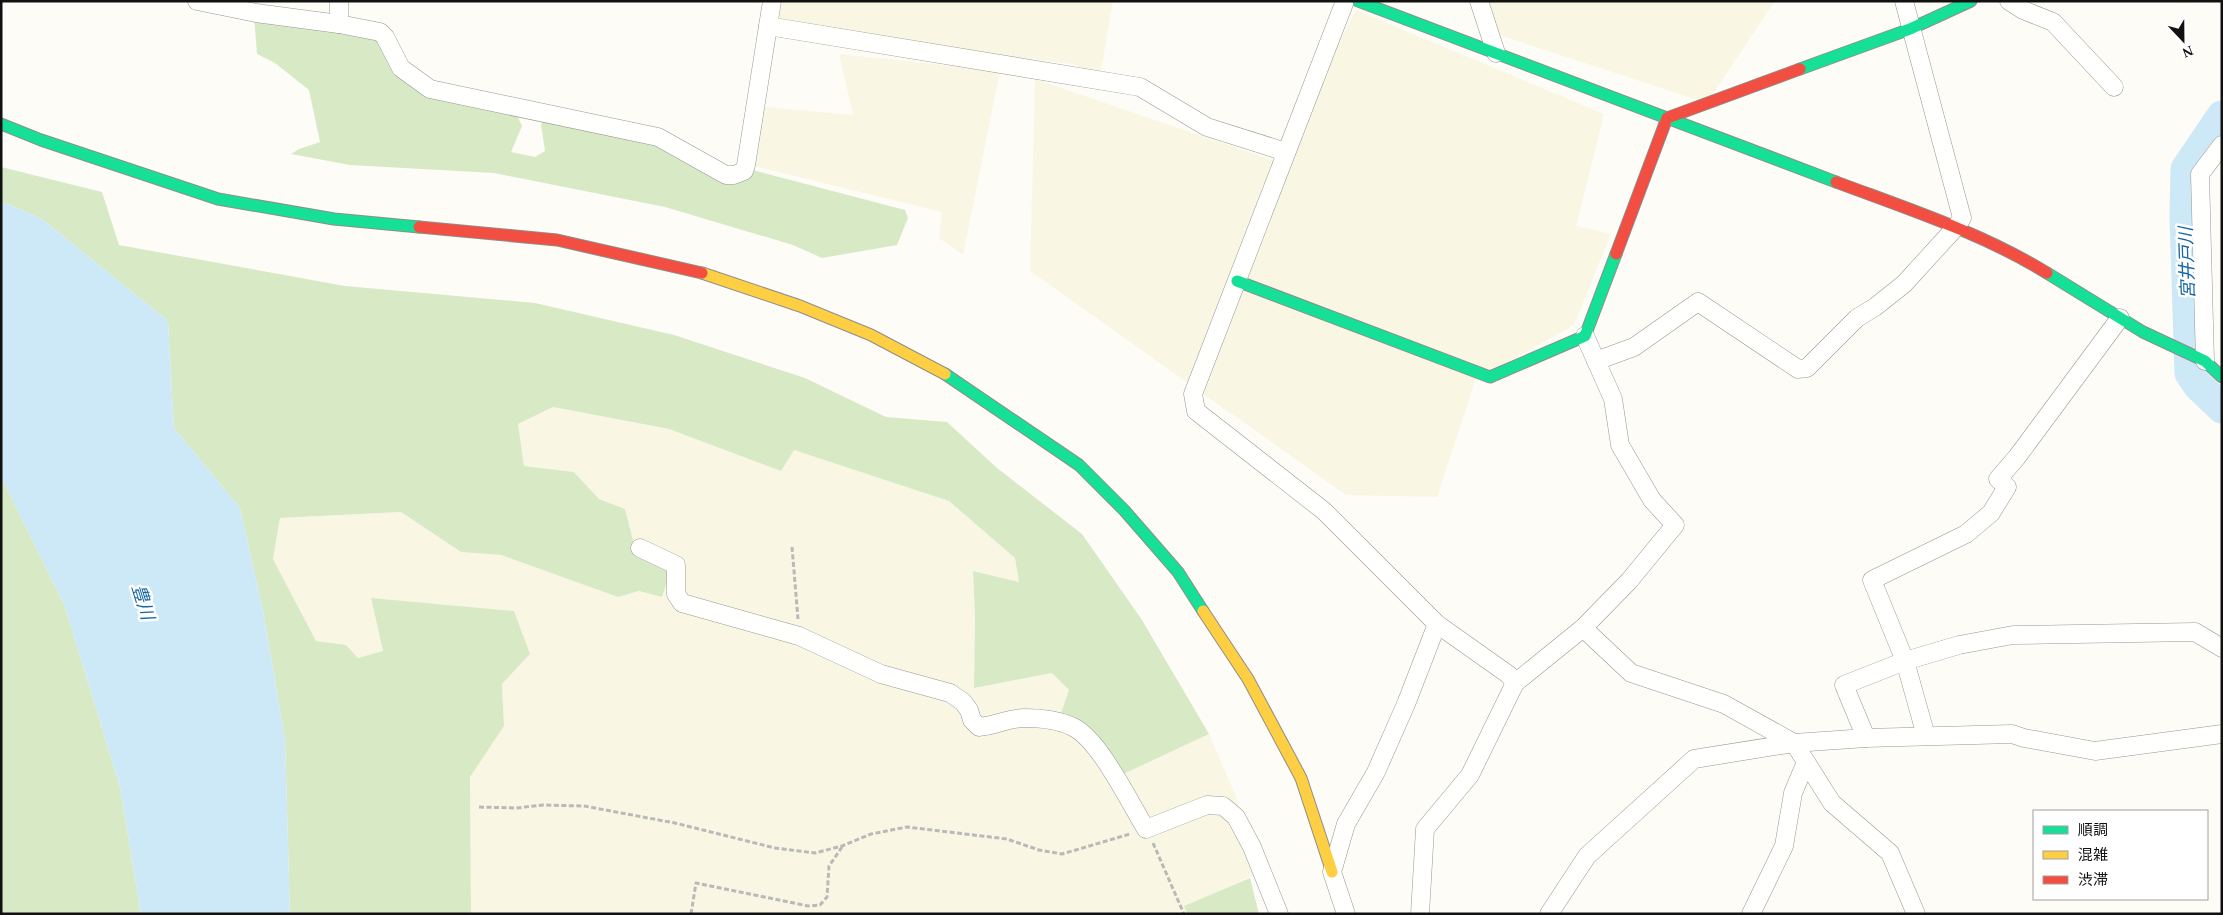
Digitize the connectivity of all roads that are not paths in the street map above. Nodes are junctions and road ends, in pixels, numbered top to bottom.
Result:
1 (197, 1) edge
2 (339, 1) edge
3 (772, 1) edge
4 (1345, 1) edge
5 (1358, 1) edge
6 (1478, 1) edge
7 (1904, 1) edge
8 (1971, 1) edge
9 (2010, 1) edge
10 (339, 24) junction
11 (768, 26) junction
12 (1910, 29) junction
13 (1496, 53) junction
14 (2114, 87) dead end
15 (1667, 118) junction
16 (1, 124) edge
17 (2222, 145) edge
18 (1286, 152) junction
19 (1956, 227) junction
20 (1237, 281) junction
21 (2120, 318) junction
22 (1585, 336) junction
23 (1596, 360) junction
24 (2203, 361) junction
25 (2222, 377) edge
26 (640, 548) dead end
27 (1437, 624) junction
28 (1584, 628) junction
29 (2222, 648) edge
30 (1905, 661) junction
31 (1515, 683) junction
32 (2222, 734) edge
33 (1926, 736) junction
34 (1866, 738) junction
35 (1794, 743) junction
36 (1806, 762) junction
37 (1332, 872) junction
38 (1551, 913) edge
39 (1279, 914) edge
40 (1346, 914) edge
41 (1420, 914) edge
42 (1751, 914) edge
43 (1916, 914) edge

1 - 10 street
2 - 10 street
3 - 11 street
4 - 18 street
5 - 13 street
6 - 13 street
7 - 12 street
8 - 12 street
9 - 14 street
10 - 11 street
11 - 18 street
12 - 15 street
12 - 19 street
13 - 15 street
15 - 19 street
15 - 22 street
16 - 37 street
17 - 24 street
18 - 20 street
19 - 21 street
19 - 23 street
20 - 22 street
20 - 27 street
21 - 24 street
21 - 30 street
22 - 23 street
23 - 28 street
24 - 25 street
26 - 39 street
27 - 31 street
27 - 37 street
28 - 31 street
28 - 35 street
29 - 30 street
30 - 33 street
30 - 34 street
31 - 41 street
32 - 33 street
33 - 34 street
34 - 35 street
35 - 36 street
35 - 38 street
36 - 42 street
36 - 43 street
37 - 40 street

